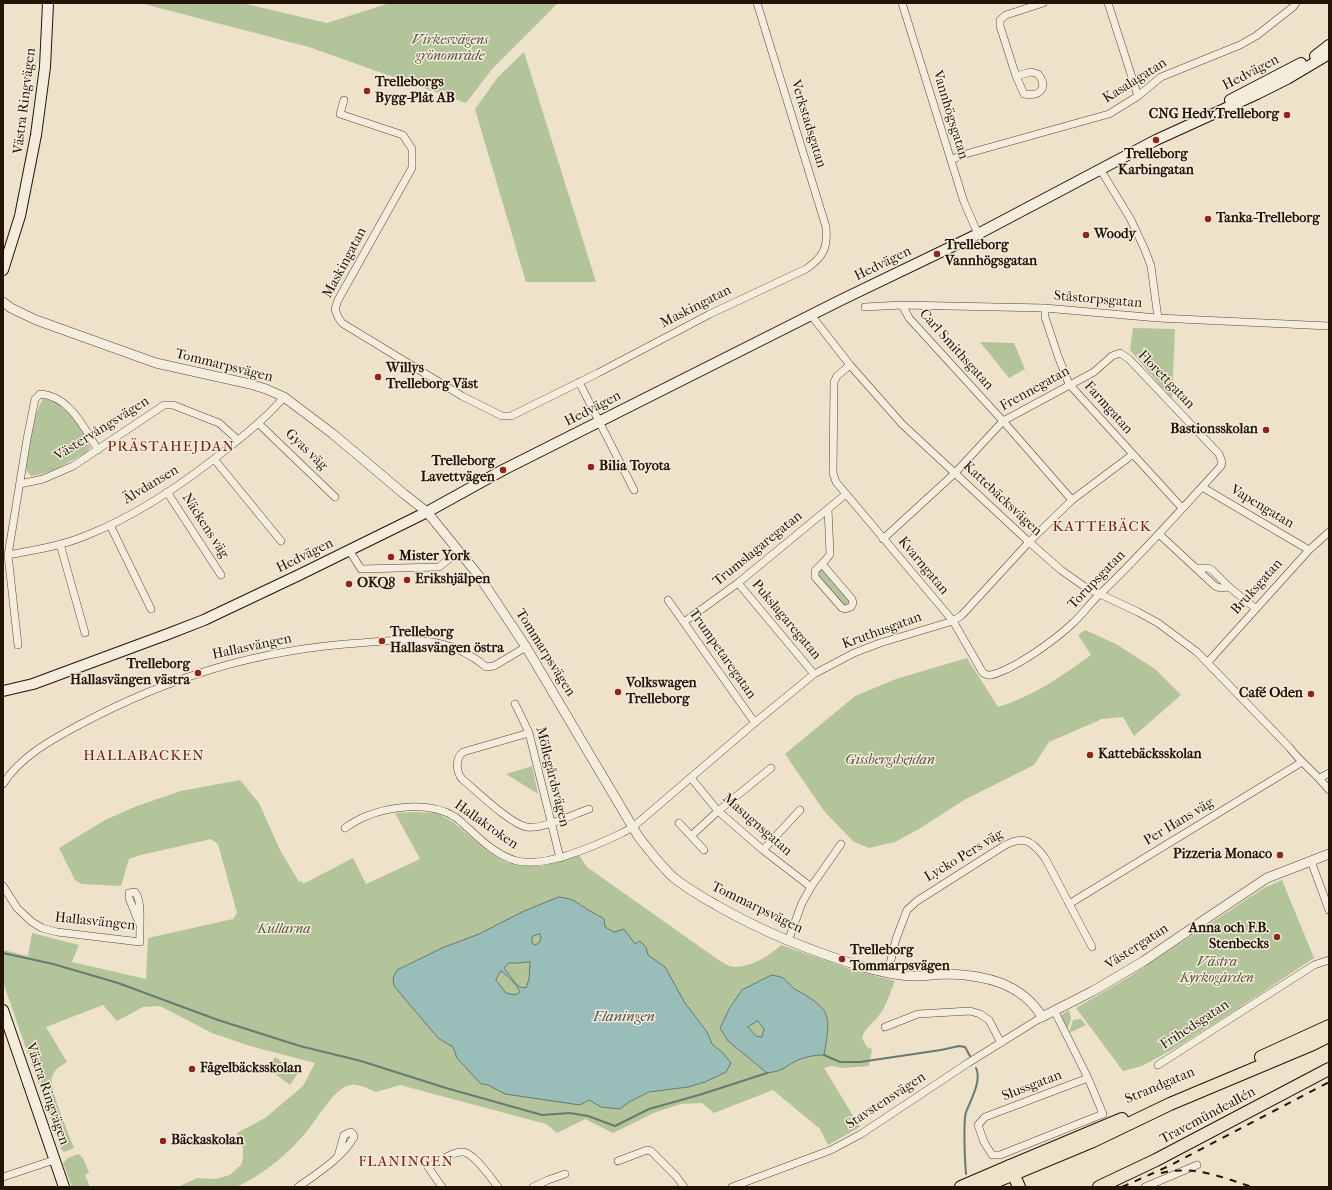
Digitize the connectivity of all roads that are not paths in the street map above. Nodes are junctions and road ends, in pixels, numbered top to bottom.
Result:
1 (48, 3) edge
2 (757, 3) edge
3 (902, 3) edge
4 (1043, 3) edge
5 (1108, 3) edge
6 (1296, 3) edge
7 (1329, 45) edge
8 (1329, 54) edge
9 (1016, 76) dead end
10 (1138, 96) junction
11 (344, 100) dead end
12 (1185, 126) junction
13 (951, 160) junction
14 (1100, 169) junction
15 (978, 234) junction
16 (823, 253) joint
17 (3, 270) edge
18 (3, 302) edge
19 (902, 305) junction
20 (865, 307) dead end
21 (1045, 308) junction
22 (812, 315) junction
23 (1158, 318) junction
24 (1329, 326) edge
25 (1120, 353) joint
26 (850, 365) junction
27 (579, 382) junction
28 (1069, 384) junction
29 (284, 397) junction
30 (1003, 421) junction
31 (600, 422) junction
32 (258, 423) junction
33 (238, 440) junction
34 (98, 450) junction
35 (1132, 455) junction
36 (214, 459) junction
37 (1222, 462) joint
38 (955, 473) junction
39 (20, 484) junction
40 (1202, 487) junction
41 (634, 490) dead end
42 (167, 492) junction
43 (846, 494) junction
44 (335, 497) dead end
45 (1072, 500) junction
46 (1182, 508) junction
47 (828, 509) junction
48 (427, 512) junction
49 (110, 525) junction
50 (1329, 532) edge
51 (1159, 534) junction
52 (883, 538) junction
53 (281, 541) dead end
54 (1029, 542) junction
55 (60, 544) junction
56 (349, 550) junction
57 (1309, 550) junction
58 (459, 551) junction
59 (8, 555) junction
60 (822, 564) junction
61 (221, 575) dead end
62 (738, 583) junction
63 (1100, 594) junction
64 (668, 600) dead end
65 (1255, 608) junction
66 (151, 609) dead end
67 (953, 621) junction
68 (684, 622) junction
69 (85, 633) dead end
70 (18, 645) dead end
71 (526, 647) junction
72 (1208, 662) junction
73 (814, 674) junction
74 (987, 675) joint
75 (3, 691) edge
76 (515, 704) dead end
77 (755, 723) junction
78 (529, 733) junction
79 (1302, 762) junction
80 (771, 768) dead end
81 (1329, 773) edge
82 (691, 778) junction
83 (1320, 778) junction
84 (3, 784) edge
85 (1329, 790) edge
86 (589, 809) dead end
87 (800, 810) dead end
88 (718, 812) junction
89 (550, 823) junction
90 (679, 823) dead end
91 (633, 827) junction
92 (345, 828) dead end
93 (691, 836) junction
94 (841, 844) dead end
95 (704, 850) dead end
96 (763, 850) junction
97 (1329, 854) edge
98 (560, 858) junction
99 (1311, 861) junction
100 (3, 886) edge
101 (811, 887) junction
102 (1069, 904) junction
103 (1329, 910) edge
104 (139, 923) dead end
105 (788, 941) junction
106 (1092, 947) dead end
107 (1329, 960) edge
108 (888, 972) junction
109 (3, 1010) edge
110 (1054, 1010) junction
111 (1042, 1017) junction
112 (1329, 1026) edge
113 (885, 1027) dead end
114 (1329, 1036) edge
115 (1002, 1043) junction
116 (1158, 1065) dead end
117 (1329, 1069) edge
118 (1088, 1078) junction
119 (338, 1156) dead end
120 (54, 1160) junction
121 (618, 1161) dead end
122 (1197, 1164) dead end
123 (565, 1174) dead end
124 (1008, 1175) edge
125 (3, 1177) edge
126 (64, 1187) edge
127 (298, 1187) edge
128 (442, 1187) edge
129 (498, 1187) edge
130 (533, 1187) edge
131 (684, 1187) edge
132 (732, 1187) edge
133 (961, 1187) edge
134 (986, 1187) edge
135 (1019, 1187) edge
136 (1099, 1187) edge
137 (1145, 1187) edge

1 - 17 main road, Västra Ringvägen
2 - 16 street, Verkstadsgatan
3 - 13 street, Vannhögsgatan
4 - 9 street
5 - 10 street
6 - 10 street, Kasalagatan
7 - 12 main road, Hedvägen
8 - 12 main road, Hedvägen
10 - 13 street, Kasalagatan
11 - 27 street, Maskingatan
12 - 14 main road, Hedvägen
13 - 15 street, Vannhögsgatan
14 - 15 main road, Hedvägen
14 - 23 street
15 - 22 main road, Hedvägen
16 - 27 street, Maskingatan
18 - 29 street, Tommarpsvägen
19 - 20 street, Ståstorpsgatan
19 - 21 street, Ståstorpsgatan
19 - 30 street, Carl Smithsgatan
21 - 23 street, Ståstorpsgatan
21 - 28 street, Farmgatan
22 - 26 street, Kattebäcksvägen
22 - 31 main road, Hedvägen
23 - 24 street, Ståstorpsgatan
25 - 28 street, Frennegatan
25 - 37 street, Florettgatan
26 - 38 street, Kattebäcksvägen
26 - 43 street, Kvarngatan
27 - 31 street
28 - 30 street, Frennegatan
28 - 35 street, Farmgatan
29 - 32 street, Älvdansen
29 - 48 street, Tommarpsvägen
30 - 38 street, Frennegatan
30 - 45 street, Carl Smithsgatan
31 - 41 street
31 - 48 main road, Hedvägen
32 - 33 street, Älvdansen
32 - 44 street, Gyas väg
33 - 34 street, Västervångsvägen
33 - 36 street, Älvdansen
34 - 39 street, Västervångsvägen
34 - 39 street
35 - 45 street, Kruthusgatan
35 - 46 street, Farmgatan
36 - 42 street, Älvdansen
36 - 53 street
37 - 40 street, Torupsgatan
38 - 52 street, Frennegatan
38 - 54 street, Kattebäcksvägen
39 - 59 street
40 - 46 street, Torupsgatan
40 - 57 street, Vapengatan
42 - 49 street, Älvdansen
42 - 61 street, Näckens väg
43 - 47 street, Trumslagaregatan
43 - 52 street, Kvarngatan
45 - 54 street, Kruthusgatan
46 - 51 street, Torupsgatan
47 - 60 street
47 - 62 street, Trumslagaregatan
48 - 56 main road, Hedvägen
48 - 58 street, Tommarpsvägen
49 - 55 street, Älvdansen
49 - 66 street
50 - 57 street, Bruksgatan
51 - 63 street, Torupsgatan
51 - 65 street
52 - 67 street, Kvarngatan
54 - 63 street, Kattebäcksvägen
54 - 67 street, Kruthusgatan
55 - 59 street, Älvdansen
55 - 69 street
56 - 58 street
56 - 75 main road, Hedvägen
57 - 65 street, Bruksgatan
58 - 71 street, Tommarpsvägen
59 - 70 street
60 - 60 street
62 - 68 street, Trumslagaregatan
62 - 73 street, Pukslagaregatan
63 - 72 street, Kattebäcksvägen
63 - 74 street, Torupsgatan
64 - 68 street, Trumpetaregatan
65 - 72 street, Bruksgatan
67 - 73 street, Kruthusgatan
67 - 74 street, Kvarngatan
68 - 77 street, Trumpetaregatan
71 - 84 street, Hallasvängen
71 - 91 street, Tommarpsvägen
72 - 79 street, Kattebäcksvägen
73 - 77 street, Kruthusgatan
76 - 78 street, Möllegårdsvägen
77 - 82 street, Kruthusgatan
78 - 89 street, Möllegårdsvägen
78 - 89 street
79 - 83 street, Kattebäcksvägen
79 - 102 street, Per Hans väg
80 - 88 street
81 - 83 street
82 - 88 street, Masugnsgatan
82 - 91 street, Kruthusgatan
83 - 85 street, Kattebäcksvägen
86 - 89 street
87 - 96 street
88 - 93 street
88 - 96 street, Masugnsgatan
89 - 98 street, Möllegårdsvägen
90 - 93 street
91 - 98 street, Hallakroken
91 - 105 street, Tommarpsvägen
92 - 98 street, Hallakroken
93 - 95 street
94 - 101 street
96 - 101 street, Masugnsgatan
97 - 99 street, Västergatan
99 - 103 street
99 - 110 street, Västergatan
100 - 104 street, Hallasvängen
101 - 105 street
102 - 106 street, Lycko Pers väg
102 - 108 street, Lycko Pers väg
105 - 108 street, Tommarpsvägen
107 - 116 street, Frihedsgatan
108 - 111 street, Tommarpsvägen
109 - 120 main road, Västra Ringvägen
110 - 111 street, Västergatan
110 - 118 street
111 - 115 street, Stavstensvägen
112 - 124 main road, Strandgatan
113 - 115 street
114 - 124 main road, Strandgatan
115 - 132 street, Stavstensvägen
117 - 136 main road, Travemündeallén
118 - 118 street, Slussgatan
119 - 127 street
120 - 125 street
120 - 126 main road, Västra Ringvägen
121 - 131 street
122 - 137 street
123 - 130 street
124 - 133 main road
124 - 134 main road
124 - 135 main road
128 - 129 street

